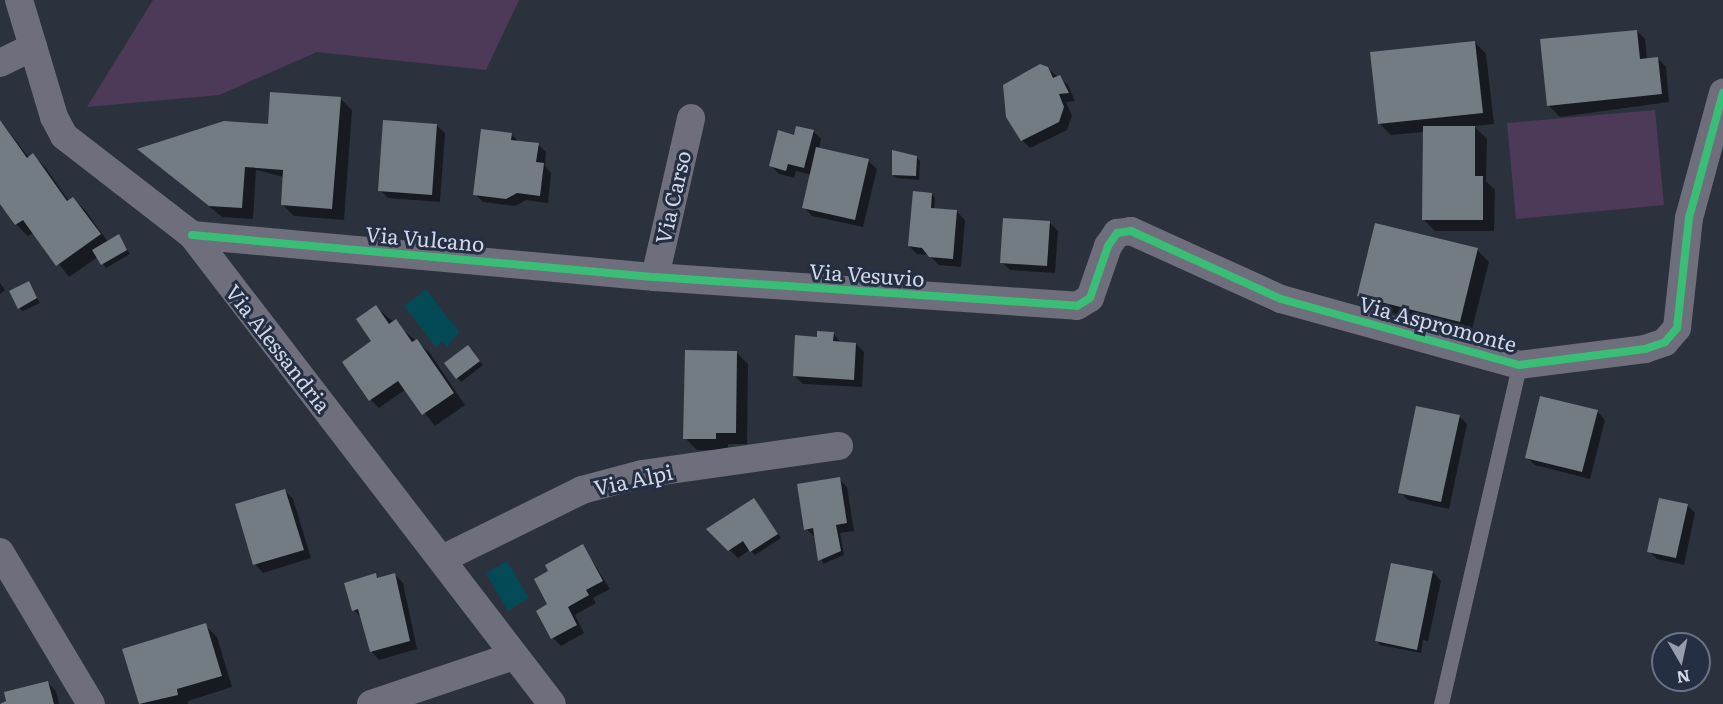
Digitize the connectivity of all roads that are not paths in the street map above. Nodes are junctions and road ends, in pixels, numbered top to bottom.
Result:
1 (19, 0) edge
2 (33, 47) junction
3 (0, 63) edge
4 (1723, 93) edge
5 (691, 118) dead end
6 (192, 235) junction
7 (655, 277) junction
8 (1077, 306) joint
9 (1519, 365) junction
10 (839, 446) dead end
11 (0, 552) edge
12 (442, 559) junction
13 (514, 656) junction
14 (91, 704) edge
15 (370, 704) edge
16 (552, 704) edge
17 (1441, 704) edge

1 - 2 street, Via Alessandria
2 - 3 street
2 - 6 street, Via Alessandria
4 - 9 street, Via Aspromonte
5 - 7 street, Via Carso
6 - 7 street, Via Vulcano
6 - 12 street, Via Alessandria
7 - 8 street, Via Vesuvio
8 - 9 street, Via Aspromonte
9 - 17 lane
10 - 12 street, Via Alpi
11 - 14 street
12 - 13 street, Via Alessandria
13 - 15 street
13 - 16 street, Via Alessandria

